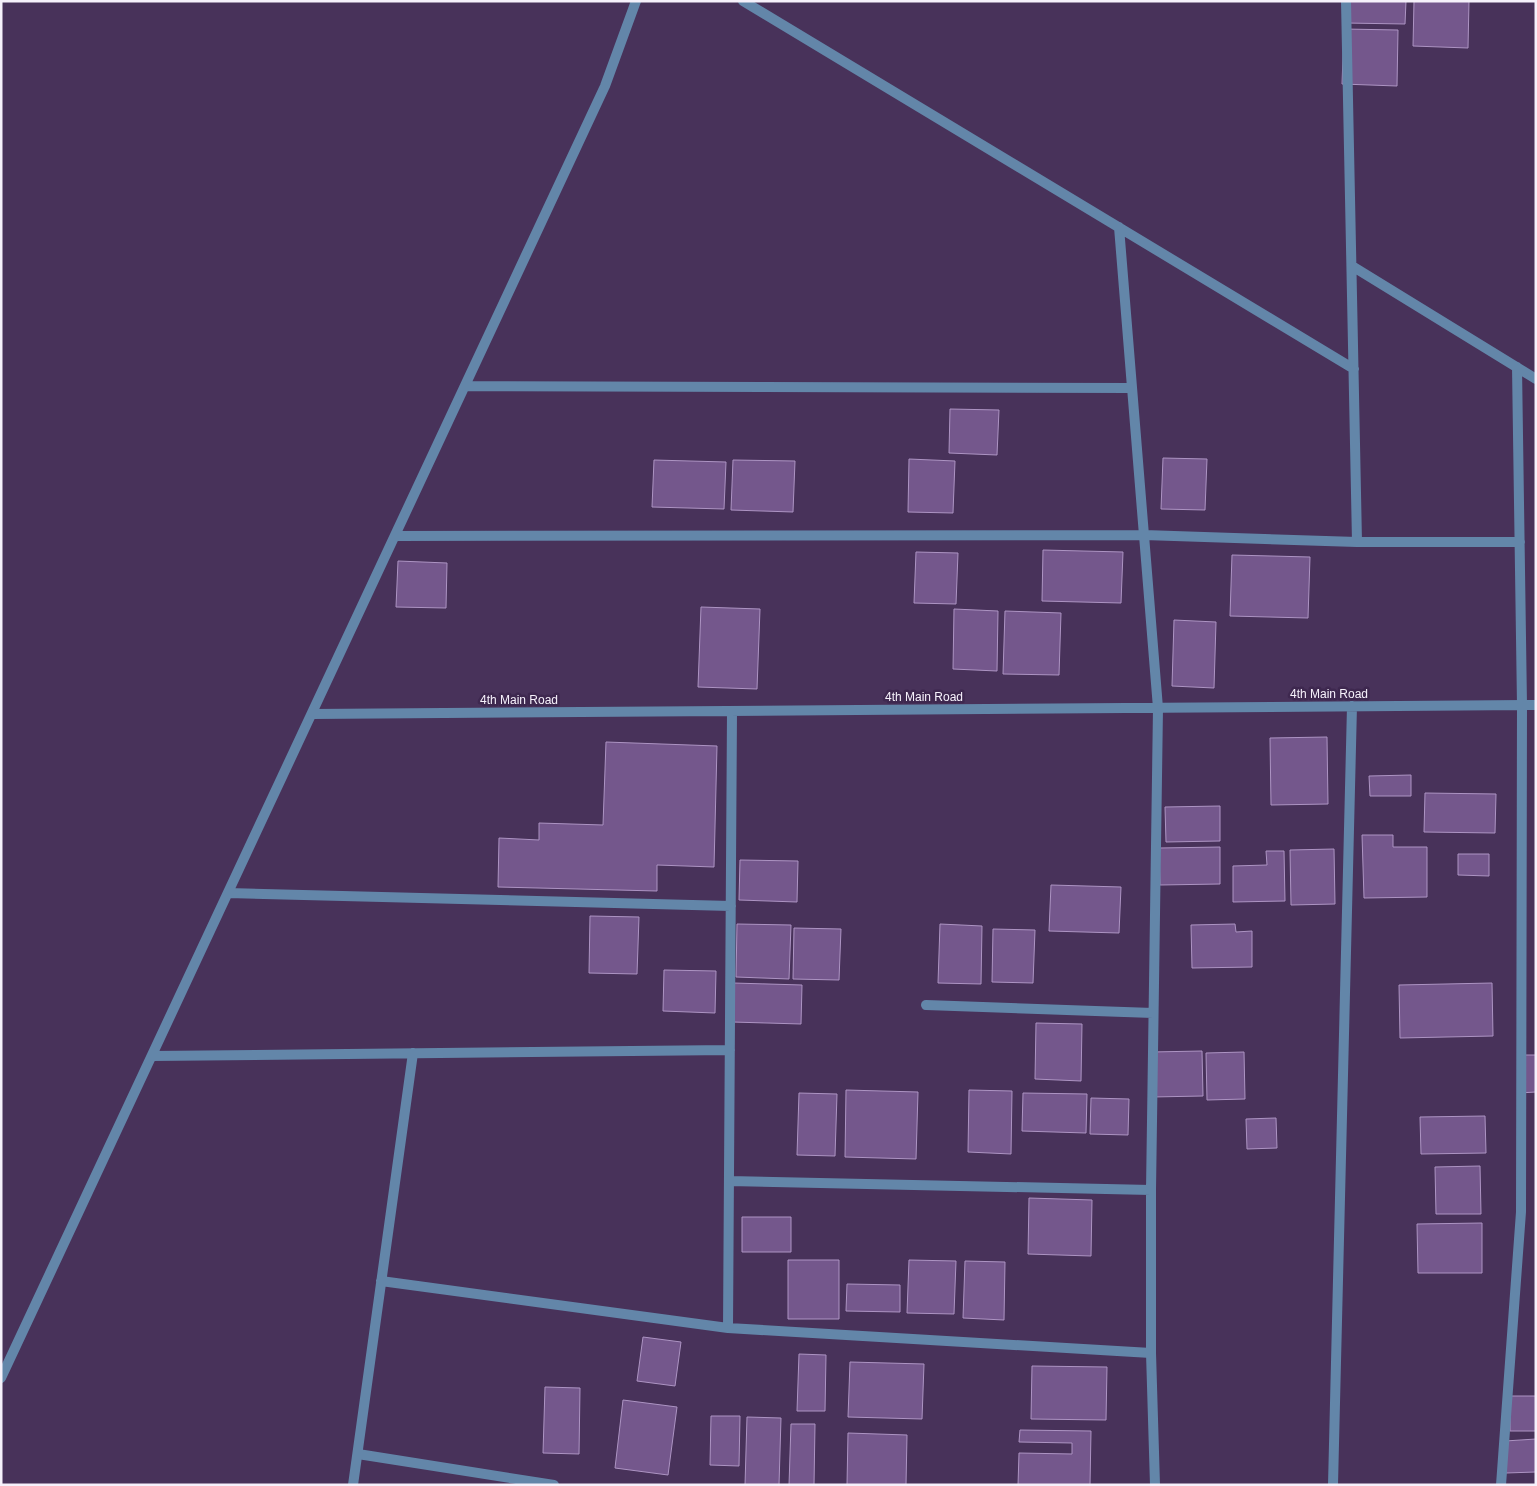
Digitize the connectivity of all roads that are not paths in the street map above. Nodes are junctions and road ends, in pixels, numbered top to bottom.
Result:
1 (636, 1) edge
2 (743, 1) edge
3 (1346, 1) edge
4 (1119, 227) junction
5 (1352, 266) junction
6 (1517, 367) junction
7 (1354, 369) junction
8 (1536, 379) edge
9 (465, 386) junction
10 (1132, 388) junction
11 (1144, 535) junction
12 (395, 536) junction
13 (1357, 542) junction
14 (1520, 542) junction
15 (1536, 705) edge
16 (1352, 706) junction
17 (1522, 706) junction
18 (1158, 708) junction
19 (732, 711) junction
20 (312, 714) junction
21 (228, 894) junction
22 (731, 906) junction
23 (926, 1005) dead end
24 (1153, 1012) junction
25 (730, 1050) junction
26 (413, 1053) junction
27 (152, 1056) junction
28 (729, 1181) junction
29 (1150, 1190) junction
30 (382, 1281) junction
31 (728, 1328) junction
32 (1150, 1353) junction
33 (1, 1378) edge
34 (358, 1454) junction
35 (353, 1485) edge
36 (554, 1485) edge
37 (1155, 1485) edge
38 (1333, 1485) edge
39 (1501, 1485) edge

1 - 9 street
2 - 4 street
3 - 5 street
4 - 7 street
4 - 10 street
5 - 6 street
5 - 7 street
6 - 8 street
6 - 14 street
7 - 13 street
9 - 10 street
9 - 12 street
10 - 11 street
11 - 12 street
11 - 13 street
11 - 18 street
12 - 20 street
13 - 14 street
14 - 17 street
15 - 17 street, 4th Main Road
16 - 17 street, 4th Main Road
16 - 18 street, 4th Main Road
16 - 38 street
17 - 39 street
18 - 19 street, 4th Main Road
18 - 24 street
19 - 20 street, 4th Main Road
19 - 22 street
20 - 21 street
21 - 22 street
21 - 27 street
22 - 25 street
23 - 24 street
24 - 29 street
25 - 26 street
25 - 28 street
26 - 27 street
26 - 30 street
27 - 33 street
28 - 29 street
28 - 31 street
29 - 32 street
30 - 31 street
30 - 34 street
31 - 32 street
32 - 37 street
34 - 35 street
34 - 36 street

